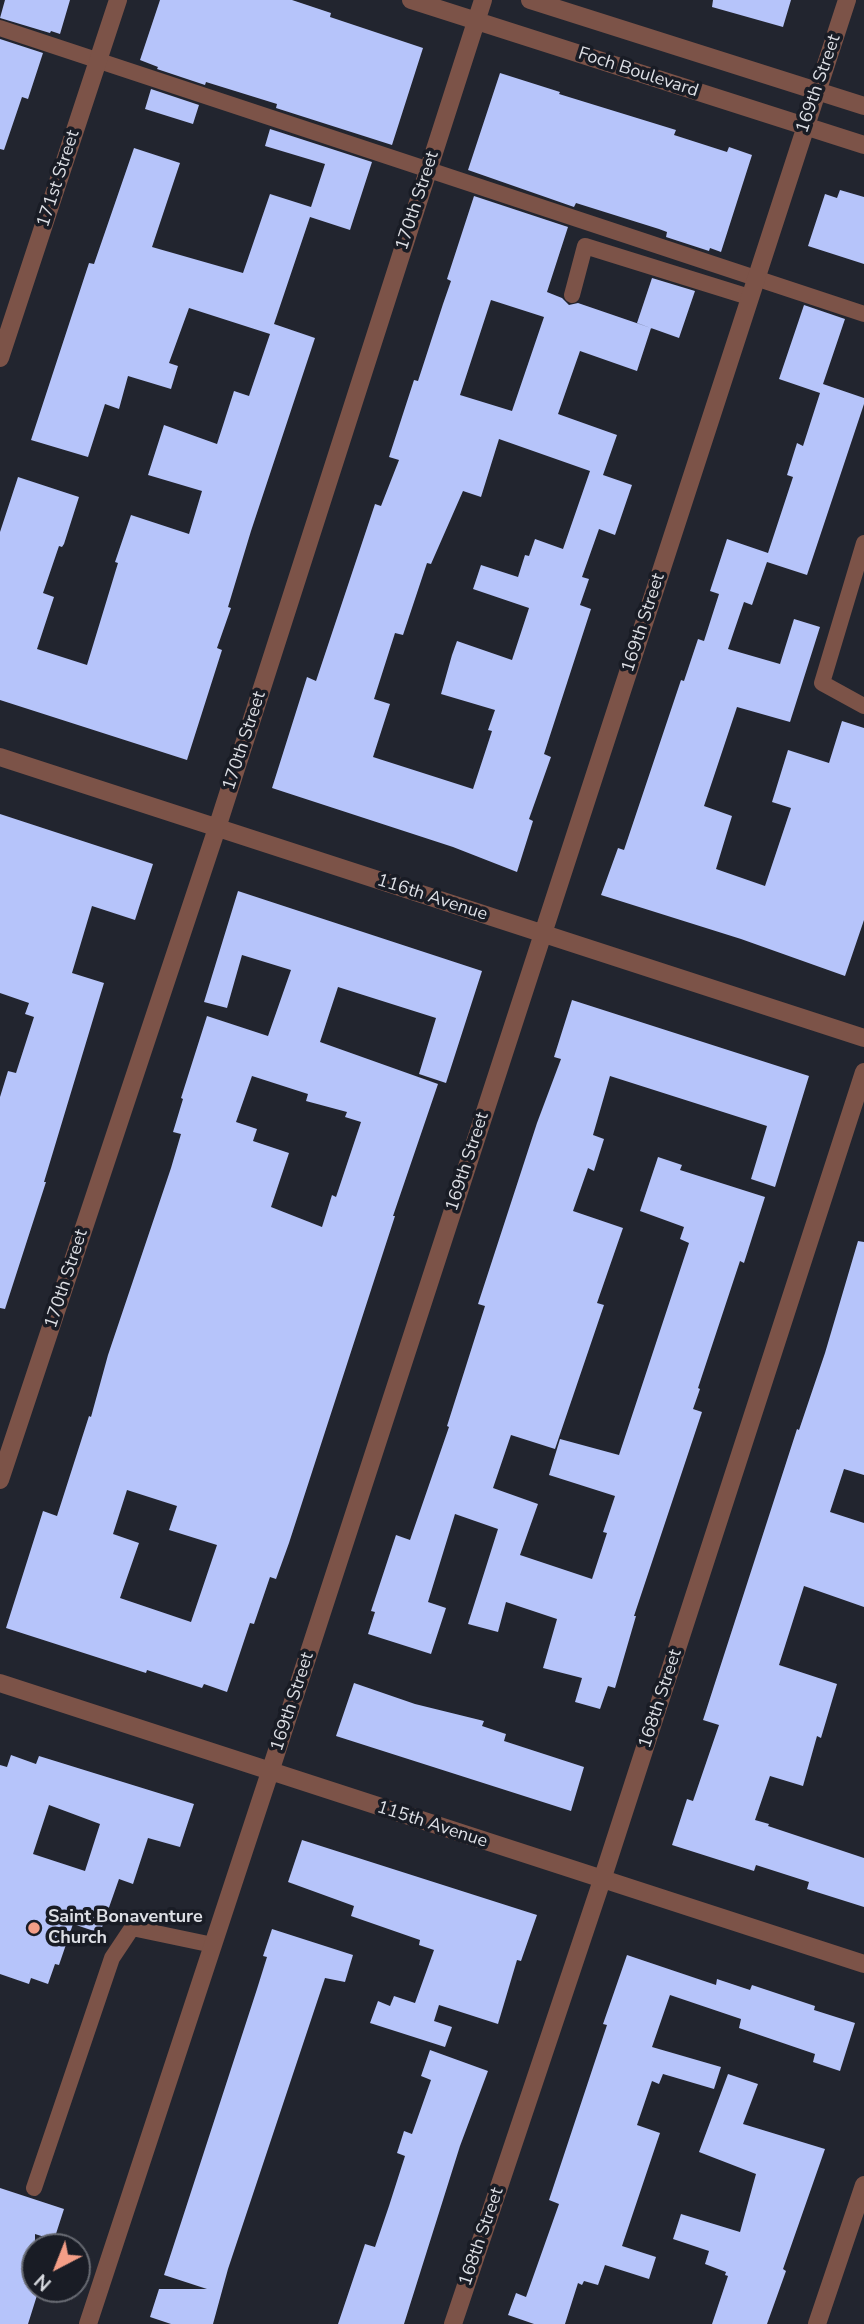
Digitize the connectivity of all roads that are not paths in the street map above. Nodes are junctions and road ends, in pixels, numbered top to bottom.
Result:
1 (118, 0) edge
2 (411, 0) edge
3 (483, 0) edge
4 (530, 0) edge
5 (846, 0) edge
6 (476, 21) junction
7 (0, 28) edge
8 (98, 60) junction
9 (817, 91) junction
10 (864, 106) edge
11 (806, 126) junction
12 (864, 145) edge
13 (428, 170) junction
14 (756, 277) junction
15 (572, 295) dead end
16 (749, 297) junction
17 (864, 314) edge
18 (0, 358) edge
19 (864, 542) edge
20 (864, 706) edge
21 (0, 757) edge
22 (217, 828) junction
23 (543, 934) junction
24 (864, 1038) edge
25 (864, 1072) edge
26 (0, 1480) edge
27 (0, 1684) edge
28 (270, 1772) junction
29 (602, 1880) junction
30 (213, 1945) junction
31 (864, 1964) edge
32 (864, 2185) edge
33 (34, 2188) dead end
34 (88, 2324) edge
35 (453, 2324) edge
36 (817, 2324) edge

1 - 8 street, 171st Street
2 - 6 street, Foch Boulevard
3 - 6 street, 170th Street
4 - 9 street, Foch Boulevard
5 - 9 street, 169th Street
6 - 11 street, Foch Boulevard
6 - 13 street, 170th Street
7 - 8 lane
8 - 13 lane
8 - 18 street, 171st Street
9 - 10 street, Foch Boulevard
9 - 11 street, 169th Street
11 - 12 street, Foch Boulevard
11 - 14 street, 169th Street
13 - 14 lane
13 - 22 street, 170th Street
14 - 16 street, 169th Street
14 - 17 lane
15 - 16 lane
16 - 23 street, 169th Street
19 - 20 lane
21 - 22 street, 116th Avenue
22 - 23 street, 116th Avenue
22 - 26 street, 170th Street
23 - 24 street, 116th Avenue
23 - 28 street, 169th Street
25 - 29 street, 168th Street
27 - 28 street, 115th Avenue
28 - 29 street, 115th Avenue
28 - 30 street, 169th Street
29 - 31 street, 115th Avenue
29 - 35 street, 168th Street
30 - 33 lane
30 - 34 street, 169th Street
32 - 36 street

